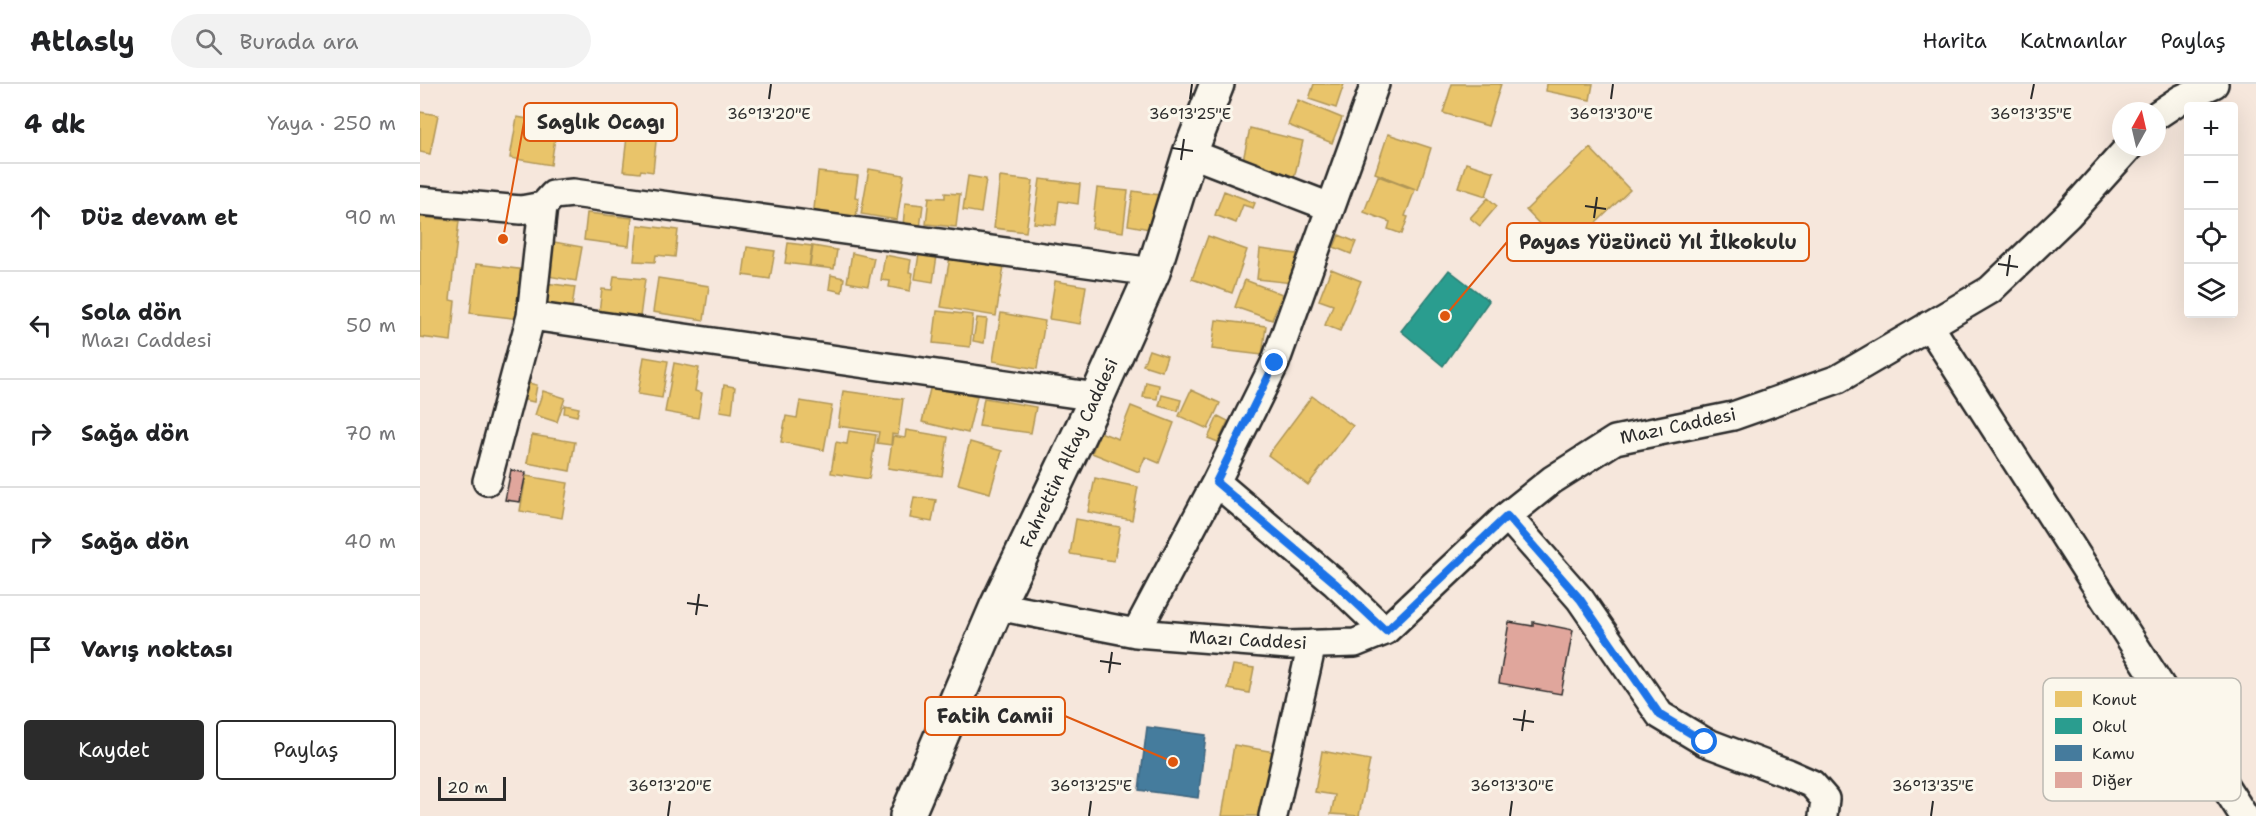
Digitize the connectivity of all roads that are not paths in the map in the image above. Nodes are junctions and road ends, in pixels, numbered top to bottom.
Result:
1 (1217, 84) edge
2 (1375, 84) edge
3 (2214, 84) edge
4 (2166, 109) edge
5 (1190, 153) junction
6 (2121, 156) edge
7 (420, 201) edge
8 (543, 206) junction
9 (1330, 207) junction
10 (1153, 272) junction
11 (531, 316) junction
12 (1929, 325) junction
13 (1097, 397) junction
14 (487, 481) dead end
15 (1216, 482) junction
16 (1507, 516) junction
17 (997, 606) junction
18 (1386, 631) junction
19 (1136, 633) junction
20 (1312, 644) junction
21 (2155, 678) edge
22 (2234, 801) edge
23 (907, 816) edge
24 (1273, 816) edge
25 (1823, 816) edge
26 (2244, 816) edge

1 - 5 street, Fahrettin Altay Caddesi
2 - 9 street
3 - 4 street
5 - 9 street
5 - 10 street, Fahrettin Altay Caddesi
6 - 12 street, Mazı Caddesi
7 - 8 street
8 - 10 street
8 - 11 street
9 - 15 street
10 - 13 street, Fahrettin Altay Caddesi
11 - 13 street
11 - 14 street
12 - 16 street, Mazı Caddesi
12 - 21 street
13 - 17 street, Fahrettin Altay Caddesi
15 - 18 street
15 - 19 street
16 - 18 street, Mazı Caddesi
16 - 25 street
17 - 19 street, Mazı Caddesi
17 - 23 street, Fahrettin Altay Caddesi
18 - 20 street, Mazı Caddesi
19 - 20 street, Mazı Caddesi
20 - 24 street
22 - 26 street

